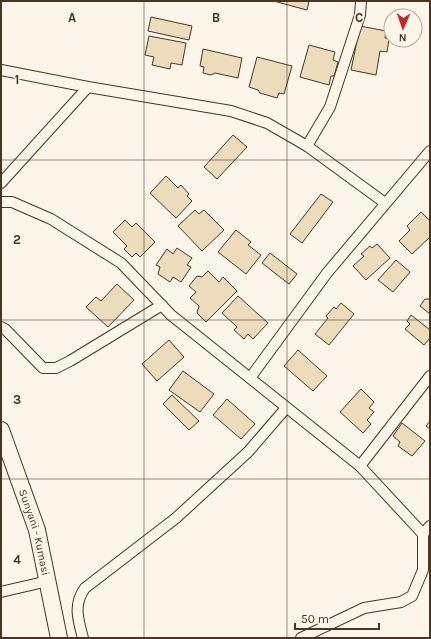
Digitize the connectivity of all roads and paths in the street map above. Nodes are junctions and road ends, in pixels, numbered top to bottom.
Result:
1 (362, 1) edge
2 (1, 70) edge
3 (88, 87) junction
4 (307, 146) junction
5 (430, 151) edge
6 (1, 183) edge
7 (1, 202) edge
8 (385, 203) junction
9 (162, 305) junction
10 (1, 327) edge
11 (430, 376) edge
12 (250, 378) junction
13 (286, 408) junction
14 (1, 430) edge
15 (360, 466) junction
16 (430, 526) edge
17 (423, 534) junction
18 (48, 581) junction
19 (1, 592) edge
20 (59, 638) edge
21 (83, 638) edge
22 (301, 638) edge

1 - 4 street
2 - 3 street
3 - 4 street
3 - 6 street
4 - 8 street
5 - 8 street
7 - 9 street
8 - 12 street
9 - 10 street
9 - 12 street
11 - 15 street
12 - 13 street
13 - 15 street
13 - 21 street
14 - 18 main road, Sunyani - Kumasi
15 - 17 street
16 - 17 street
17 - 22 street
18 - 19 street
18 - 20 main road, Sunyani - Kumasi

